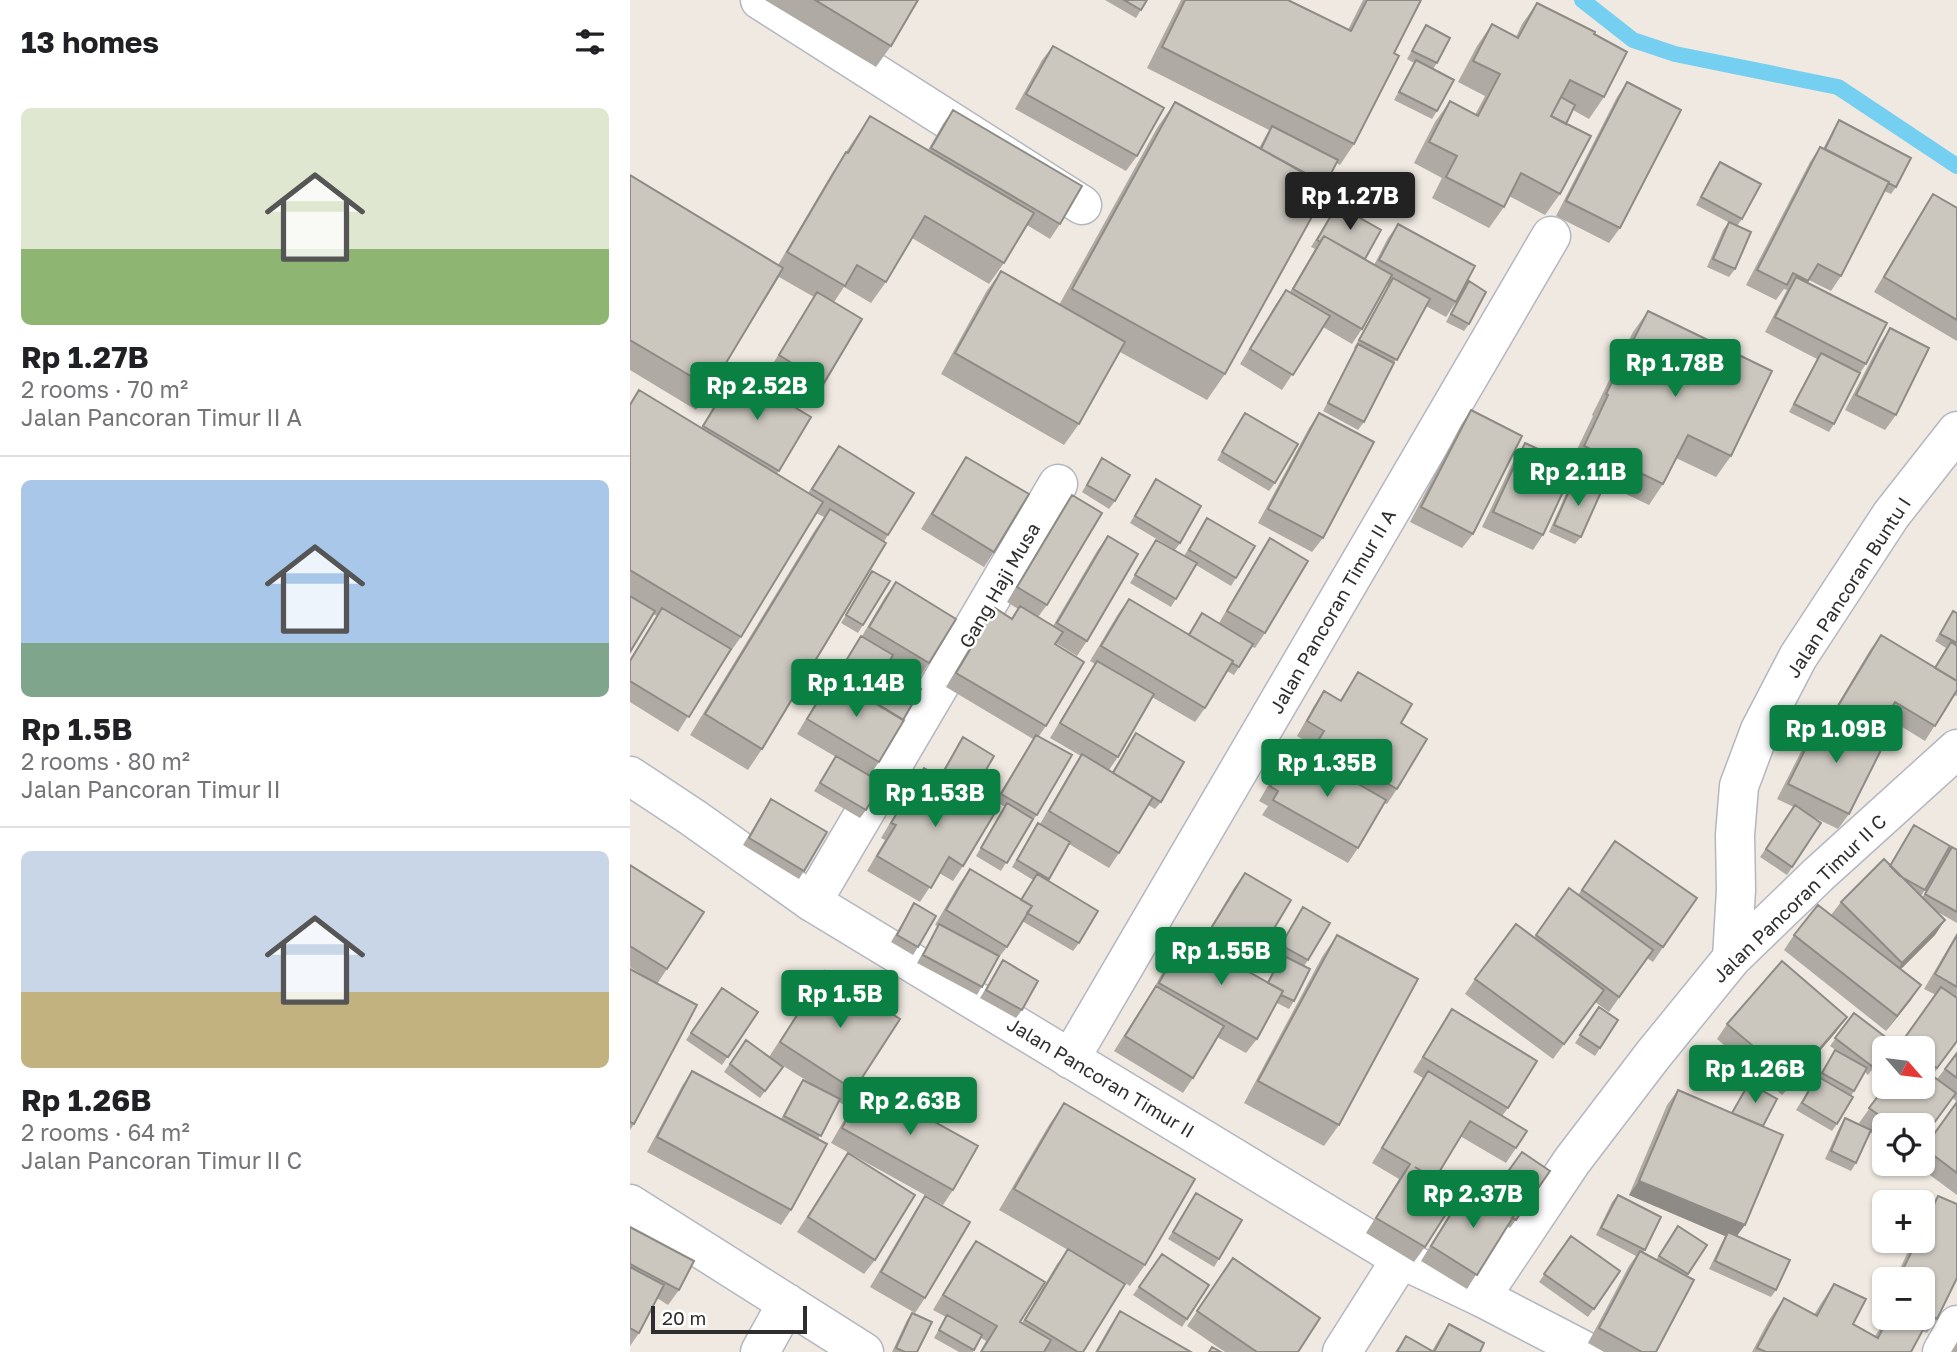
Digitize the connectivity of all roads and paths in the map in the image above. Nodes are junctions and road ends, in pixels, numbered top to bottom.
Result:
1 (760, 0) edge
2 (1082, 205) dead end
3 (1551, 236) dead end
4 (1957, 431) edge
5 (1058, 484) dead end
6 (1957, 749) edge
7 (630, 776) edge
8 (812, 902) junction
9 (1732, 958) junction
10 (1070, 1059) junction
11 (630, 1204) edge
12 (1401, 1259) junction
13 (1481, 1297) junction
14 (787, 1303) junction
15 (1957, 1325) edge
16 (760, 1352) edge
17 (864, 1352) edge
18 (1342, 1352) edge
19 (1587, 1352) edge
20 (1941, 1352) edge

1 - 2 street
3 - 10 street, Jalan Pancoran Timur II A
4 - 9 street, Jalan Pancoran Buntu I
5 - 8 street, Gang Haji Musa
6 - 9 street, Jalan Pancoran Timur II C
7 - 8 street, Jalan Pancoran Timur II
8 - 10 street, Jalan Pancoran Timur II
9 - 13 street, Jalan Pancoran Timur II C
10 - 12 street, Jalan Pancoran Timur II
11 - 14 street
12 - 13 street, Jalan Pancoran Timur II
12 - 18 street
13 - 19 street, Jalan Pancoran Timur II
14 - 16 street
14 - 17 street
15 - 20 street

